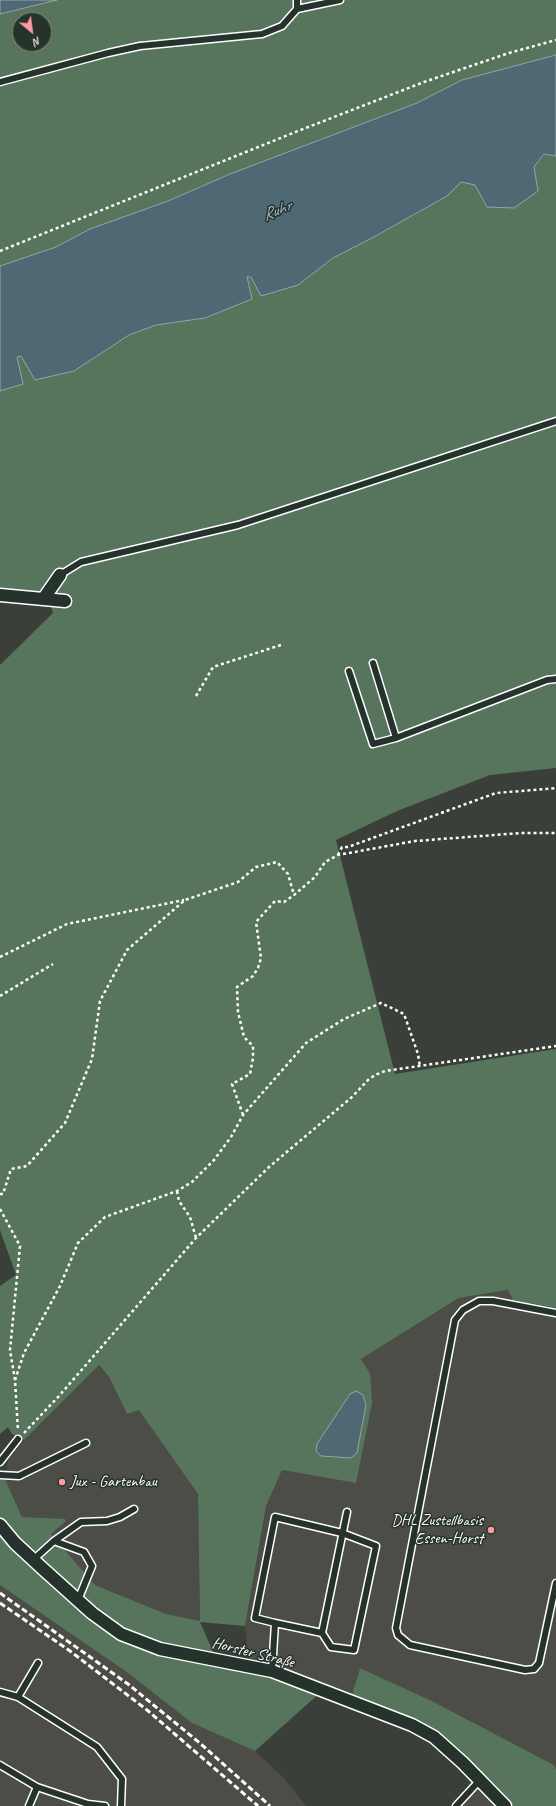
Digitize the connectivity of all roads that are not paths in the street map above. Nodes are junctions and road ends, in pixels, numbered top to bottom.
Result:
1 (297, 0) edge
2 (340, 0) edge
3 (296, 9) junction
4 (0, 82) edge
5 (556, 421) edge
6 (60, 576) joint
7 (0, 595) edge
8 (44, 598) junction
9 (65, 601) dead end
10 (373, 662) dead end
11 (350, 671) dead end
12 (556, 679) edge
13 (396, 738) junction
14 (556, 1313) edge
15 (18, 1439) road end
16 (86, 1443) dead end
17 (0, 1462) edge
18 (0, 1475) edge
19 (134, 1509) dead end
20 (346, 1512) dead end
21 (0, 1525) edge
22 (342, 1533) junction
23 (54, 1541) junction
24 (33, 1560) junction
25 (556, 1583) edge
26 (78, 1600) junction
27 (275, 1623) junction
28 (322, 1633) junction
29 (38, 1663) dead end
30 (272, 1671) junction
31 (0, 1692) edge
32 (18, 1697) junction
33 (0, 1765) edge
34 (480, 1780) junction
35 (37, 1787) junction
36 (499, 1804) edge
37 (29, 1806) edge
38 (105, 1806) edge
39 (121, 1806) edge
40 (456, 1806) edge

1 - 3 lane
2 - 3 lane
3 - 4 lane
5 - 6 lane
6 - 8 street
7 - 8 street
8 - 9 street
10 - 13 lane
11 - 13 lane
12 - 13 lane
14 - 25 lane
15 - 17 lane
16 - 18 lane
19 - 23 lane
20 - 22 lane
21 - 24 street, Horster Straße
22 - 27 lane
22 - 28 lane
22 - 28 lane
23 - 24 lane
23 - 26 lane
24 - 26 street, Horster Straße
26 - 30 street, Horster Straße
27 - 28 lane
27 - 30 lane
29 - 32 lane
30 - 34 street, Horster Straße
31 - 32 lane
32 - 39 lane
33 - 35 lane
34 - 36 street, Horster Straße
34 - 40 lane
35 - 37 lane
35 - 38 lane

